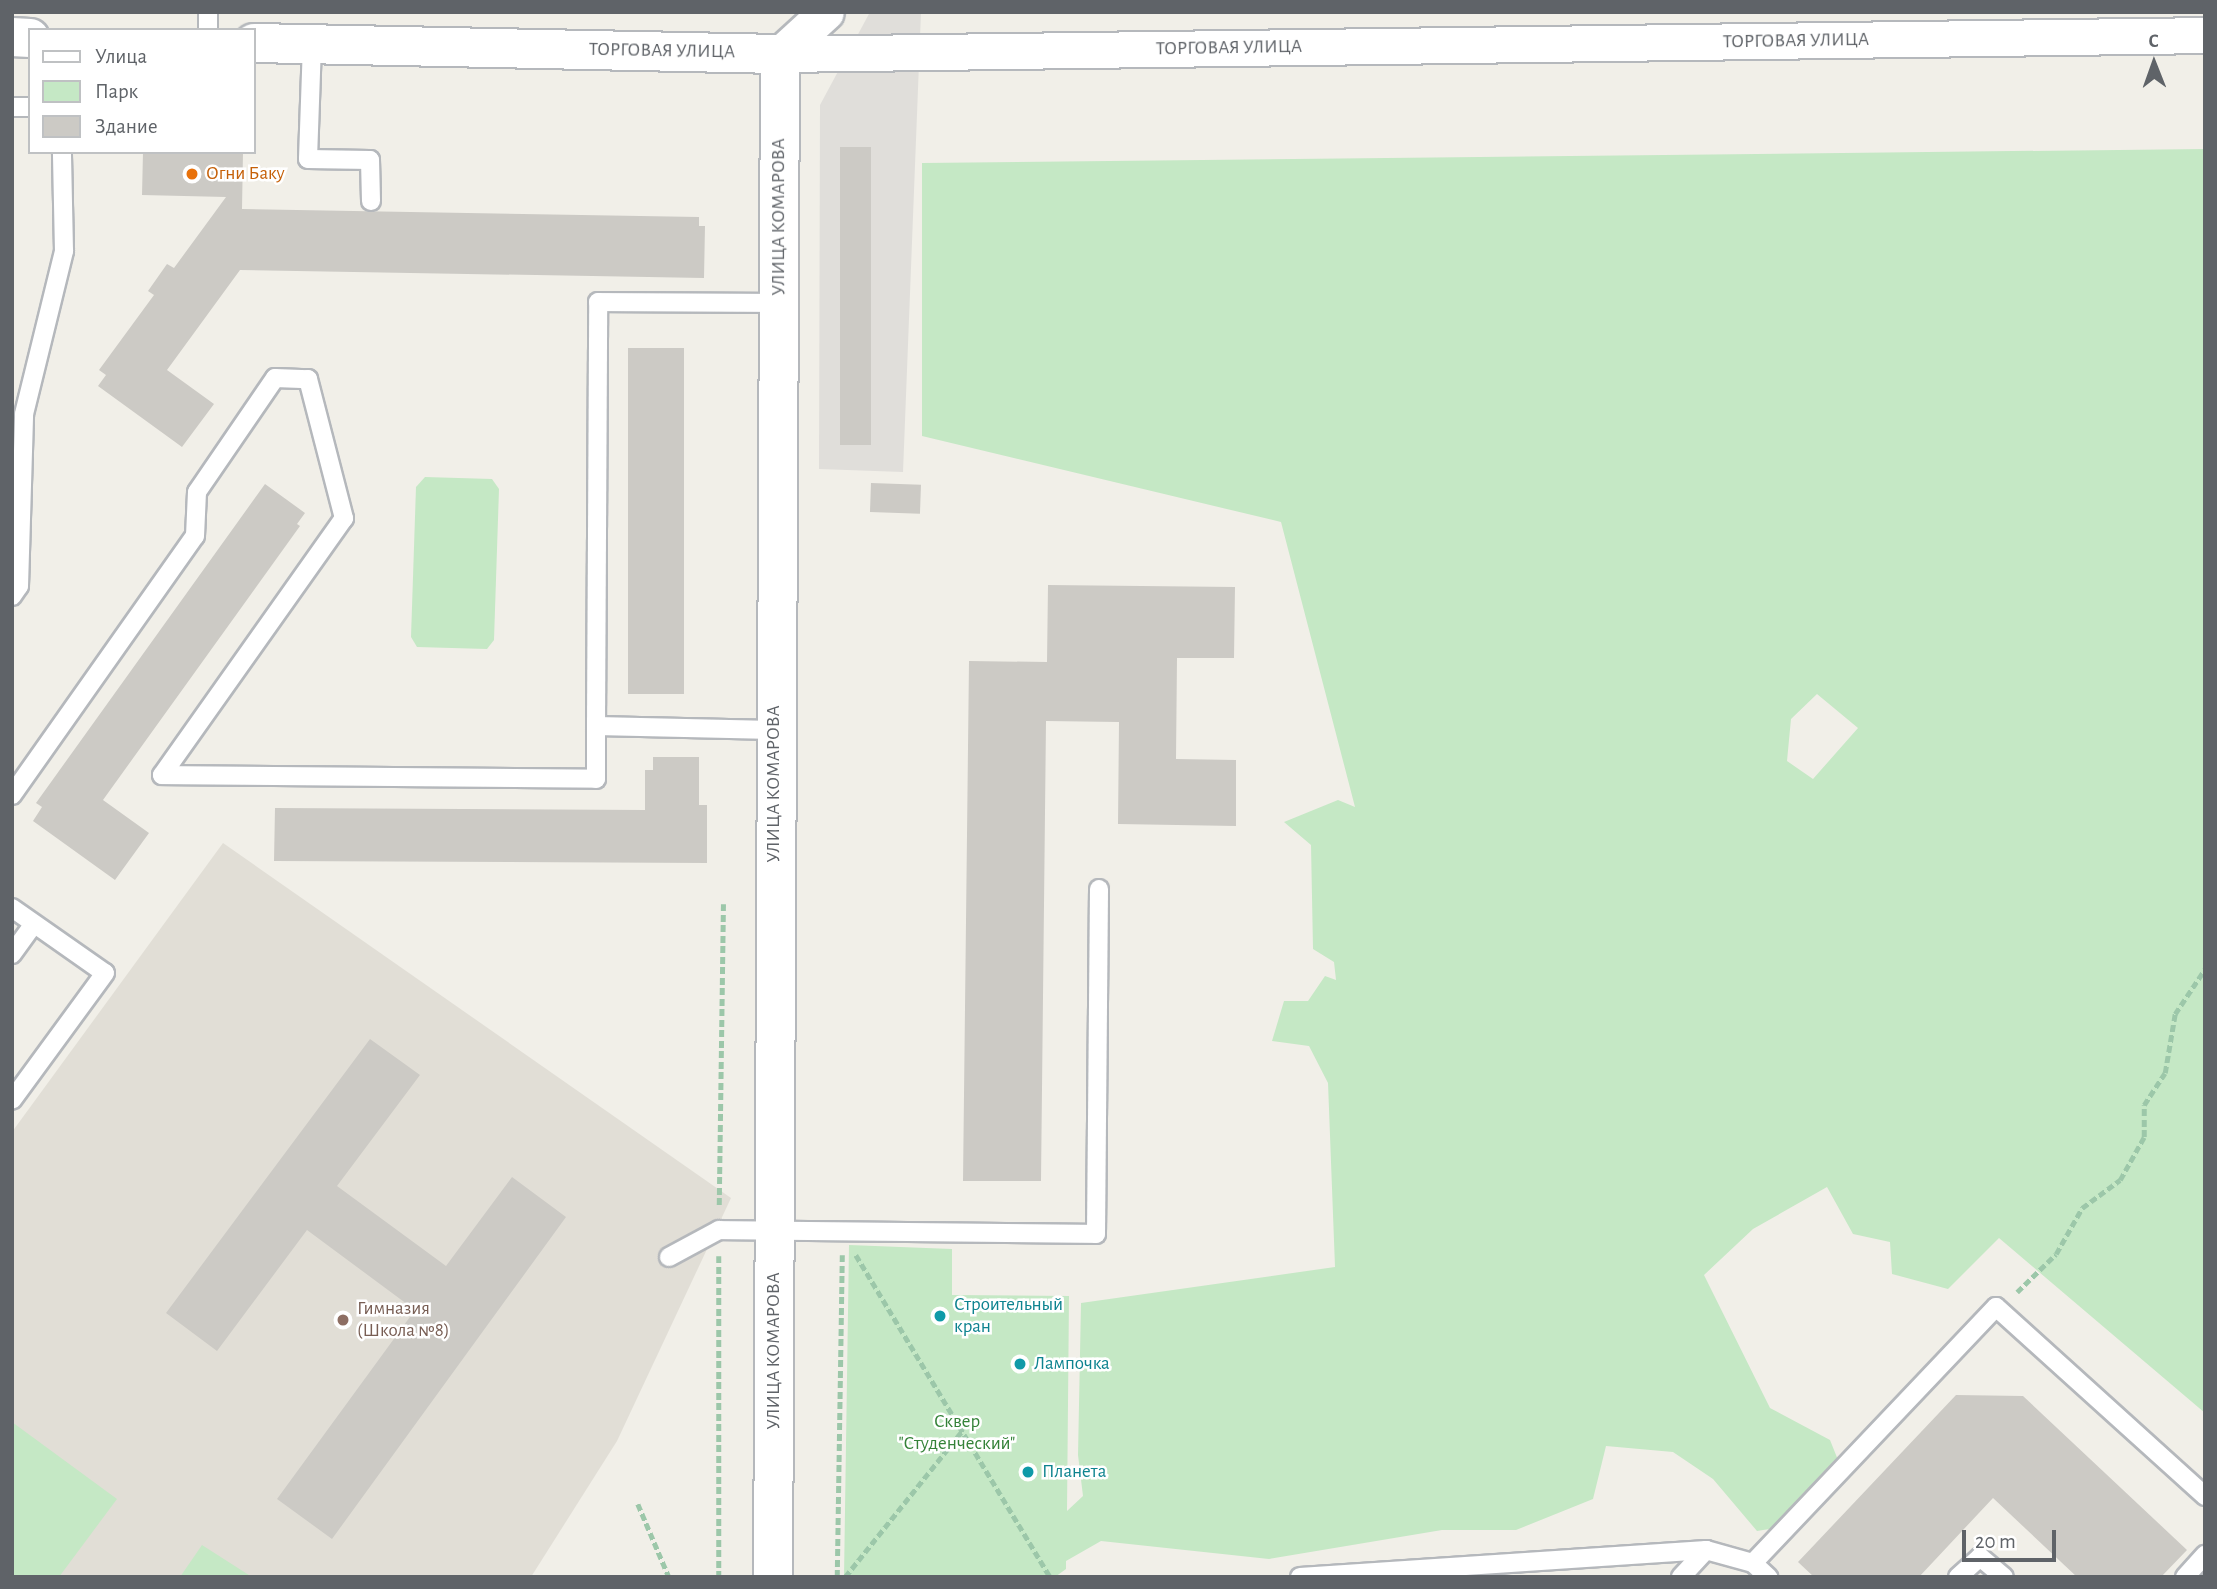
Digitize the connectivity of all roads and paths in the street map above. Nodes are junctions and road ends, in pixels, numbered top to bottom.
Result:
1 (825, 12) edge
2 (2205, 35) edge
3 (256, 43) edge
4 (312, 44) junction
5 (780, 54) junction
6 (62, 154) edge
7 (371, 201) dead end
8 (779, 303) junction
9 (15, 588) edge
10 (596, 726) junction
11 (774, 730) junction
12 (12, 795) edge
13 (1099, 889) dead end
14 (12, 908) edge
15 (34, 924) junction
16 (12, 954) edge
17 (2205, 969) edge
18 (12, 1100) edge
19 (774, 1231) junction
20 (843, 1233) junction
21 (669, 1257) dead end
22 (1996, 1307) junction
23 (962, 1432) junction
24 (2205, 1496) edge
25 (638, 1504) dead end
26 (1706, 1550) junction
27 (2205, 1555) edge
28 (1753, 1563) junction
29 (669, 1577) edge
30 (773, 1577) edge
31 (838, 1577) edge
32 (845, 1577) edge
33 (1050, 1577) edge
34 (1300, 1577) edge
35 (1681, 1577) edge
36 (1768, 1577) edge
37 (1958, 1577) edge
38 (2004, 1577) edge
39 (2185, 1577) edge

1 - 5 street
2 - 5 street, ТОРГОВАЯ УЛИЦА
3 - 4 street, ТОРГОВАЯ УЛИЦА
4 - 5 street, ТОРГОВАЯ УЛИЦА
4 - 7 lane
5 - 8 street, УЛИЦА КОМАРОВА
6 - 9 lane
8 - 10 lane
8 - 11 street, УЛИЦА КОМАРОВА
10 - 11 lane
10 - 12 lane
11 - 19 street, УЛИЦА КОМАРОВА
13 - 20 lane
14 - 15 lane
15 - 16 lane
15 - 18 lane
17 - 22 path
19 - 20 lane
19 - 21 lane
19 - 30 street, УЛИЦА КОМАРОВА
20 - 23 path
20 - 31 path
22 - 24 lane
22 - 28 lane
23 - 32 path
23 - 33 path
25 - 29 path
26 - 28 lane
26 - 34 lane
26 - 35 lane
27 - 39 lane
28 - 36 lane
37 - 38 lane

